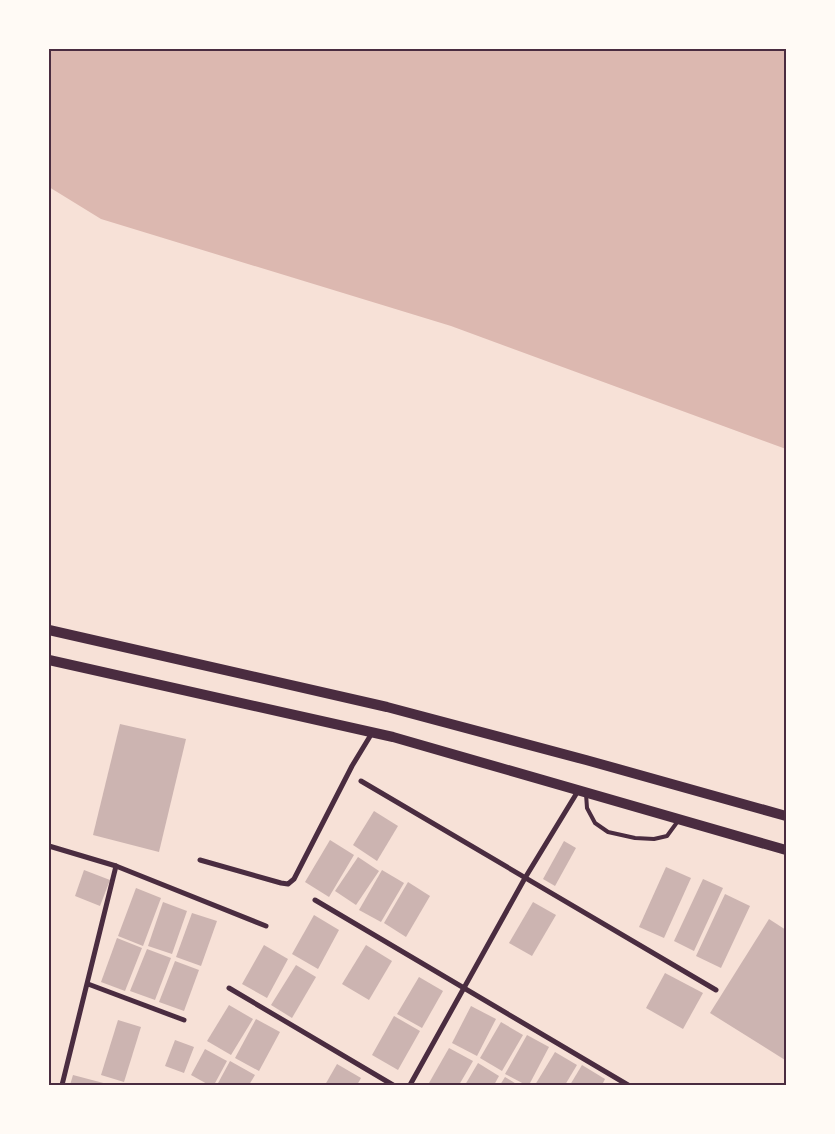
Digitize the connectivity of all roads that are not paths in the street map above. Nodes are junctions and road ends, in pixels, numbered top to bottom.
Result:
1 (49, 630) edge
2 (49, 660) edge
3 (373, 732) junction
4 (361, 781) dead end
5 (582, 792) junction
6 (786, 816) edge
7 (679, 819) junction
8 (49, 846) edge
9 (786, 850) edge
10 (200, 860) dead end
11 (116, 866) junction
12 (525, 878) junction
13 (315, 900) dead end
14 (266, 926) dead end
15 (88, 984) junction
16 (229, 988) dead end
17 (463, 988) junction
18 (716, 990) dead end
19 (184, 1020) dead end
20 (62, 1085) edge
21 (393, 1085) edge
22 (410, 1085) edge
23 (628, 1085) edge

1 - 6 main road
2 - 3 main road
3 - 5 main road
3 - 10 street
4 - 12 street
5 - 7 main road
5 - 7 lane
5 - 12 street
7 - 9 main road
8 - 11 street
11 - 14 street
11 - 15 street
12 - 17 street
12 - 18 street
13 - 17 street
15 - 19 street
15 - 20 street
16 - 21 street
17 - 22 street
17 - 23 street

